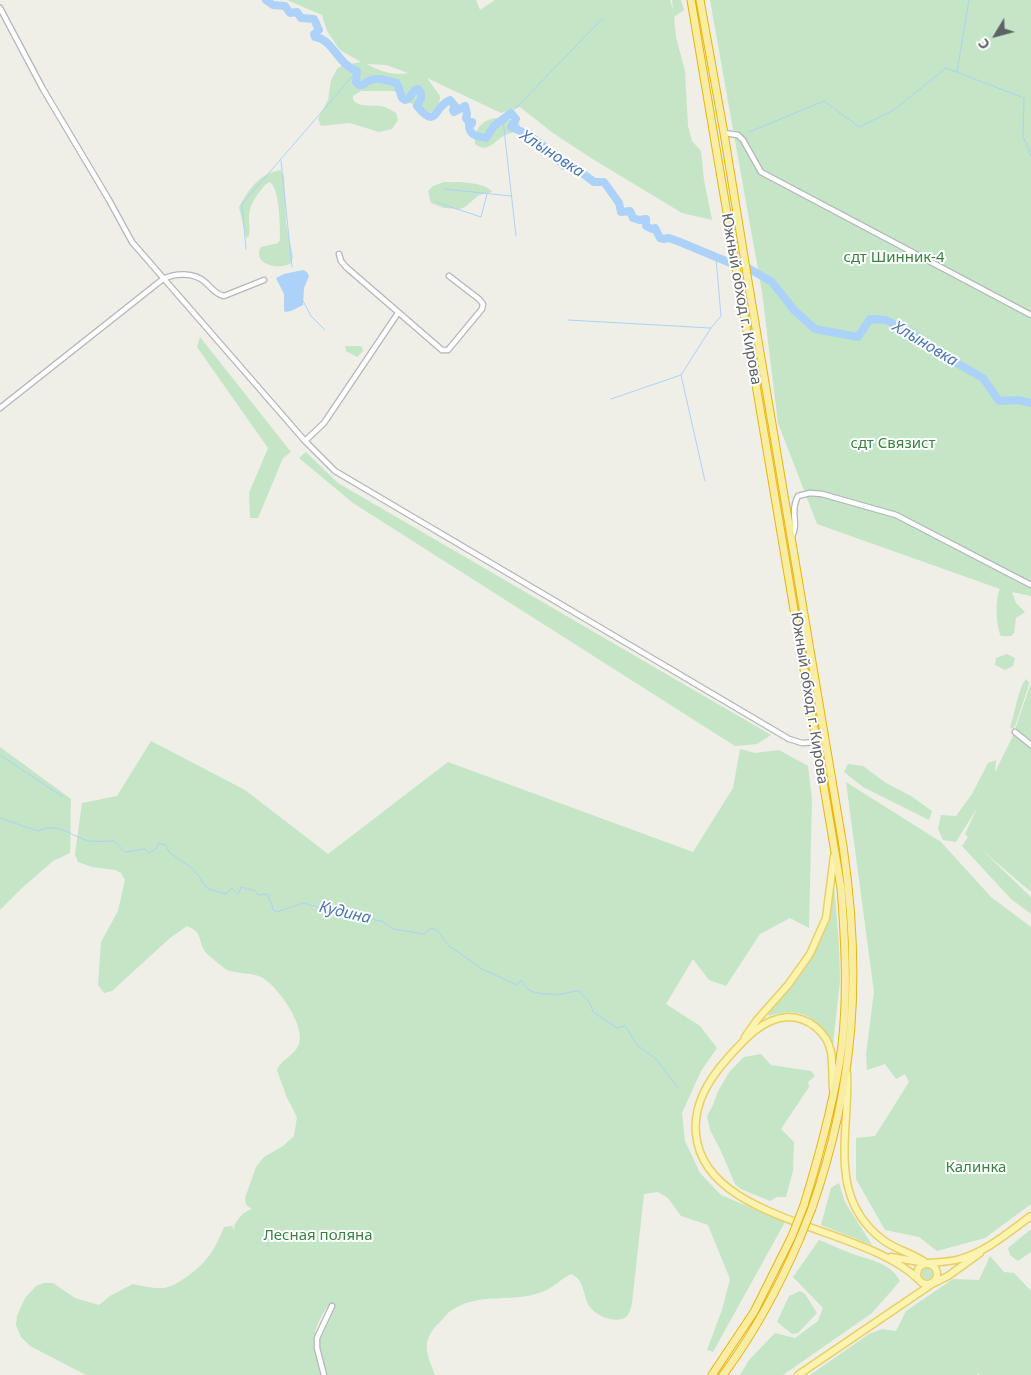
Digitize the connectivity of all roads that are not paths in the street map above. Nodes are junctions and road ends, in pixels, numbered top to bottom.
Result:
1 (691, 0) edge
2 (700, 0) edge
3 (0, 8) edge
4 (724, 133) junction
5 (339, 254) dead end
6 (449, 276) dead end
7 (163, 279) junction
8 (264, 280) dead end
9 (398, 313) junction
10 (1031, 315) edge
11 (0, 408) edge
12 (305, 441) junction
13 (791, 538) junction
14 (1031, 585) edge
15 (1015, 732) dead end
16 (817, 742) junction
17 (1031, 745) edge
18 (834, 852) junction
19 (740, 1044) junction
20 (847, 1068) junction
21 (833, 1092) junction
22 (808, 1206) junction
23 (1031, 1216) edge
24 (990, 1244) junction
25 (885, 1256) junction
26 (926, 1263) junction
27 (918, 1279) junction
28 (933, 1284) junction
29 (332, 1306) dead end
30 (324, 1375) edge
31 (712, 1375) edge
32 (723, 1375) edge
33 (798, 1375) edge

1 - 16 highway, Южный обход г. Кирова
2 - 4 highway, Южный обход г. Кирова
3 - 7 street
4 - 10 street
4 - 13 highway, Южный обход г. Кирова
5 - 9 street
6 - 9 street
7 - 8 street
7 - 11 street
7 - 12 street
9 - 12 street
12 - 16 street
13 - 14 street
13 - 20 highway, Южный обход г. Кирова
15 - 17 street
16 - 18 highway, Южный обход г. Кирова
18 - 19 main road
18 - 21 highway, Южный обход г. Кирова
19 - 21 main road
19 - 25 main road
20 - 22 highway, Южный обход г. Кирова
20 - 26 main road
21 - 22 highway, Южный обход г. Кирова
22 - 31 highway, Южный обход г. Кирова, bridge
22 - 32 highway, Южный обход г. Кирова, bridge
23 - 24 main road
24 - 26 main road
24 - 28 main road
25 - 26 main road
25 - 27 main road
26 - 27 main road
26 - 28 main road
27 - 28 main road
28 - 33 main road
29 - 30 street

